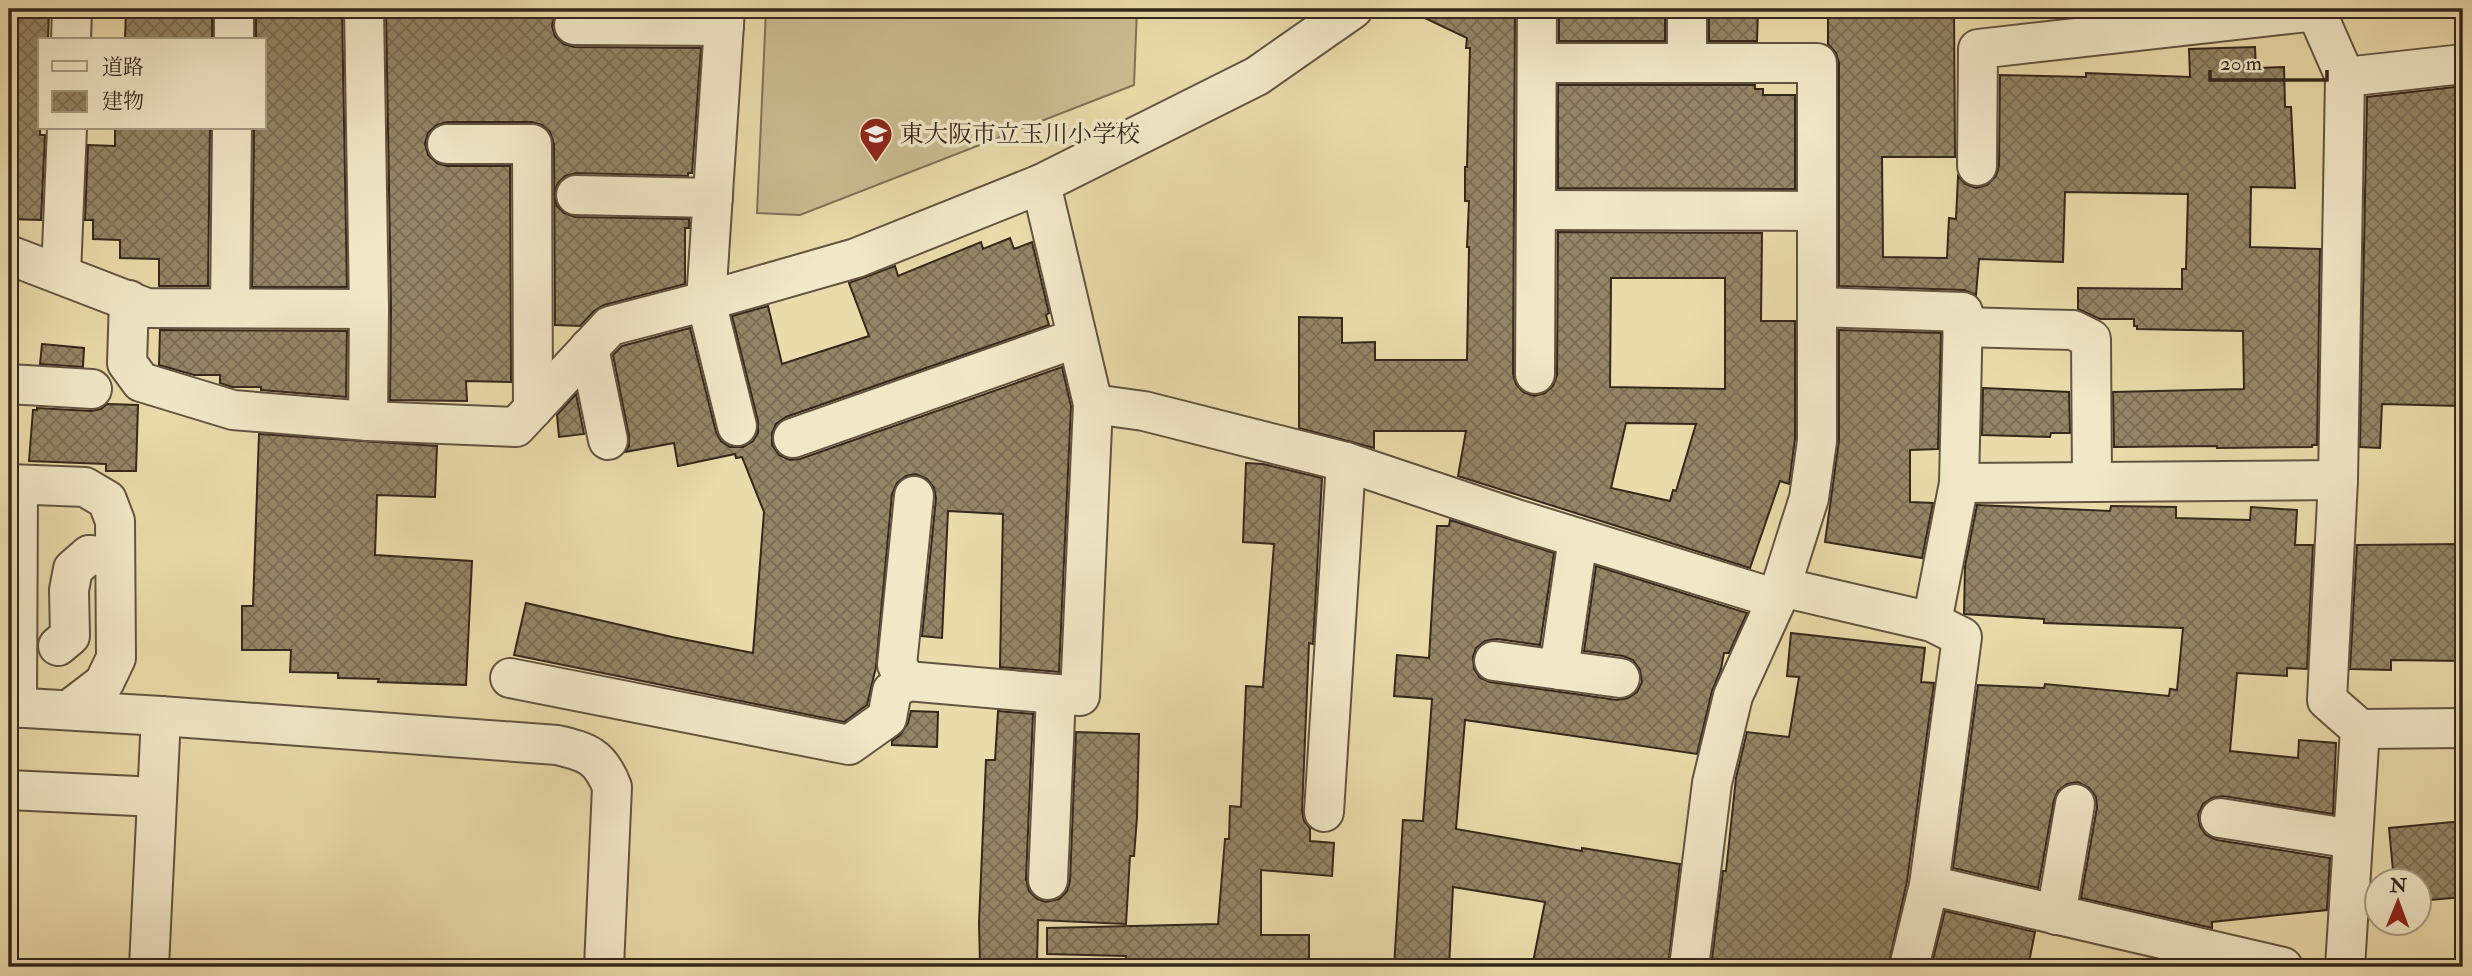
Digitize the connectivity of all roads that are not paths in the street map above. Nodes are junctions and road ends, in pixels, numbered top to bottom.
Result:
1 (72, 9) edge
2 (234, 9) edge
3 (364, 9) edge
4 (1353, 9) edge
5 (1537, 9) edge
6 (1687, 9) edge
7 (2316, 10) edge
8 (724, 17) edge
9 (575, 25) dead end
10 (71, 38) edge
11 (234, 38) edge
12 (1538, 63) junction
13 (1686, 63) junction
14 (2463, 64) edge
15 (2345, 77) junction
16 (67, 130) edge
17 (232, 130) edge
18 (447, 144) dead end
19 (1977, 166) dead end
20 (1041, 184) junction
21 (576, 195) dead end
22 (713, 198) junction
23 (1536, 210) junction
24 (1817, 211) junction
25 (9, 255) edge
26 (9, 267) edge
27 (61, 274) junction
28 (129, 300) junction
29 (706, 301) junction
30 (1817, 307) junction
31 (230, 308) junction
32 (369, 309) junction
33 (1962, 327) junction
34 (1077, 338) junction
35 (589, 348) junction
36 (1535, 374) dead end
37 (9, 384) edge
38 (92, 389) dead end
39 (1093, 404) junction
40 (533, 409) junction
41 (368, 421) junction
42 (737, 426) dead end
43 (793, 439) dead end
44 (608, 440) dead end
45 (1346, 462) junction
46 (2338, 480) junction
47 (2092, 482) junction
48 (1959, 483) junction
49 (13, 484) edge
50 (914, 496) dead end
51 (13, 525) edge
52 (1578, 538) junction
53 (115, 557) junction
54 (1779, 593) junction
55 (1932, 622) junction
56 (58, 646) dead end
57 (1494, 661) dead end
58 (1559, 670) junction
59 (510, 678) dead end
60 (1620, 678) dead end
61 (907, 681) junction
62 (1056, 694) junction
63 (13, 708) edge
64 (70, 709) junction
65 (161, 716) junction
66 (2463, 727) edge
67 (2360, 729) junction
68 (9, 790) edge
69 (157, 797) junction
70 (2075, 804) dead end
71 (1324, 812) dead end
72 (2220, 818) dead end
73 (2353, 839) junction
74 (1048, 880) dead end
75 (1929, 885) junction
76 (2056, 915) junction
77 (149, 967) edge
78 (604, 967) edge
79 (1689, 967) edge
80 (1909, 967) edge
81 (2283, 967) edge
82 (2346, 967) edge

1 - 10 street
2 - 11 street
3 - 32 street
4 - 20 street
5 - 12 street
6 - 13 street
7 - 15 street
7 - 19 street
8 - 9 street
8 - 22 street
12 - 13 street
12 - 23 street
13 - 24 street
14 - 15 street
15 - 46 street
16 - 27 street
17 - 31 street
18 - 40 street
20 - 29 street
20 - 34 street
21 - 22 street
22 - 29 street
23 - 24 street
23 - 36 street
24 - 30 street
25 - 26 street
25 - 27 street
27 - 28 street
28 - 31 street
28 - 41 street
29 - 35 street
29 - 42 street
30 - 33 street
30 - 54 street
31 - 32 street
32 - 41 street
33 - 47 street
33 - 48 street
34 - 39 street
34 - 43 street
35 - 40 street
35 - 44 street
37 - 38 street
39 - 45 street
39 - 62 street
40 - 41 street
45 - 52 street
45 - 71 street
46 - 47 street
46 - 67 street
47 - 48 street
48 - 55 street
49 - 51 street
49 - 53 street
50 - 61 street
51 - 63 street
52 - 54 street
52 - 58 street
53 - 56 street
53 - 64 street
54 - 55 street
54 - 79 street
55 - 75 street
57 - 58 street
58 - 60 street
59 - 61 street
61 - 62 street
62 - 74 street
63 - 64 street
64 - 65 street
65 - 69 street
65 - 78 street
66 - 67 street
67 - 73 street
68 - 69 street
69 - 77 street
70 - 76 street
72 - 73 street
73 - 82 street
75 - 76 street
75 - 80 street
76 - 81 street

